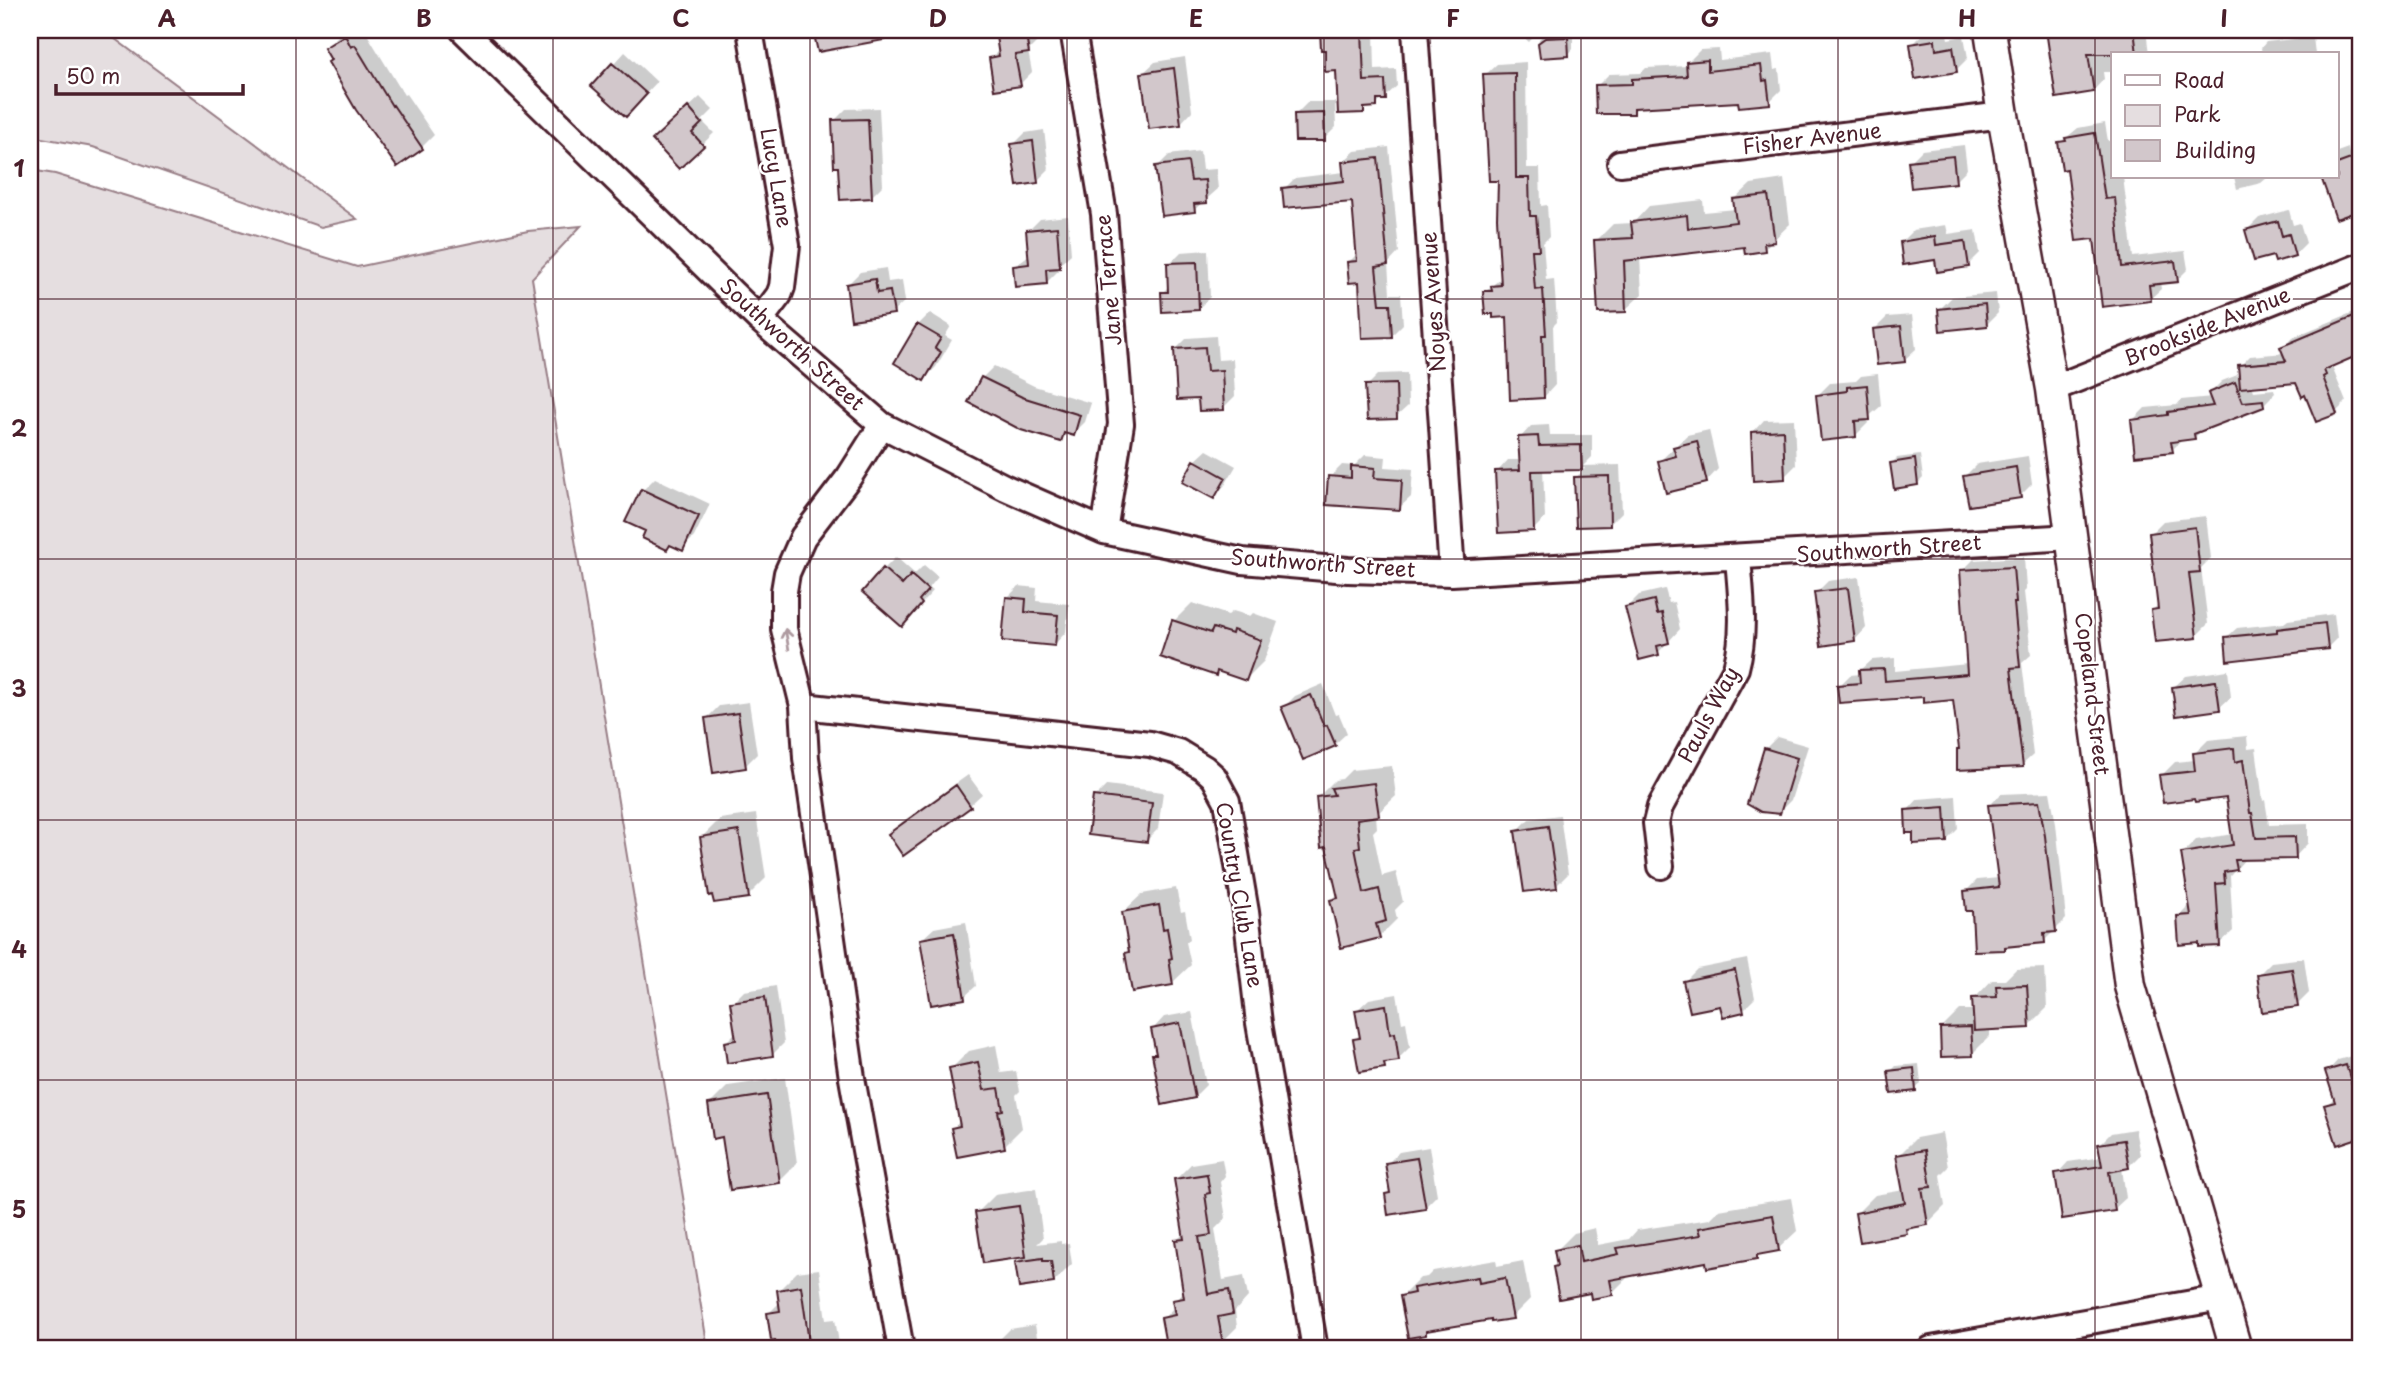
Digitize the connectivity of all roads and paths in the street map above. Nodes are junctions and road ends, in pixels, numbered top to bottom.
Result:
1 (463, 30) edge
2 (750, 30) edge
3 (1073, 30) edge
4 (1416, 30) edge
5 (1990, 30) edge
6 (2003, 115) junction
7 (1620, 163) dead end
8 (2361, 266) edge
9 (760, 320) junction
10 (2052, 389) junction
11 (882, 425) junction
12 (1104, 531) junction
13 (2072, 537) junction
14 (1738, 558) junction
15 (1452, 573) junction
16 (803, 706) junction
17 (1661, 866) dead end
18 (2221, 1298) junction
19 (901, 1349) edge
20 (1315, 1349) edge
21 (1931, 1349) edge
22 (2236, 1349) edge

1 - 9 street, Southworth Street
2 - 9 street, Lucy Lane
3 - 12 street, Jane Terrace
4 - 15 street, Noyes Avenue
5 - 6 main road, Copeland Street
6 - 7 street, Fisher Avenue
6 - 10 main road, Copeland Street
8 - 10 street, Brookside Avenue
9 - 11 street, Southworth Street
10 - 13 main road, Copeland Street
11 - 12 street, Southworth Street
16 -> 11 street
12 - 15 street, Southworth Street
13 - 14 street, Southworth Street
13 - 18 main road, Copeland Street
14 - 15 street, Southworth Street
14 - 17 street, Pauls Way
16 - 19 street
16 - 20 street, Country Club Lane
18 - 21 street
18 - 22 main road, Copeland Street

